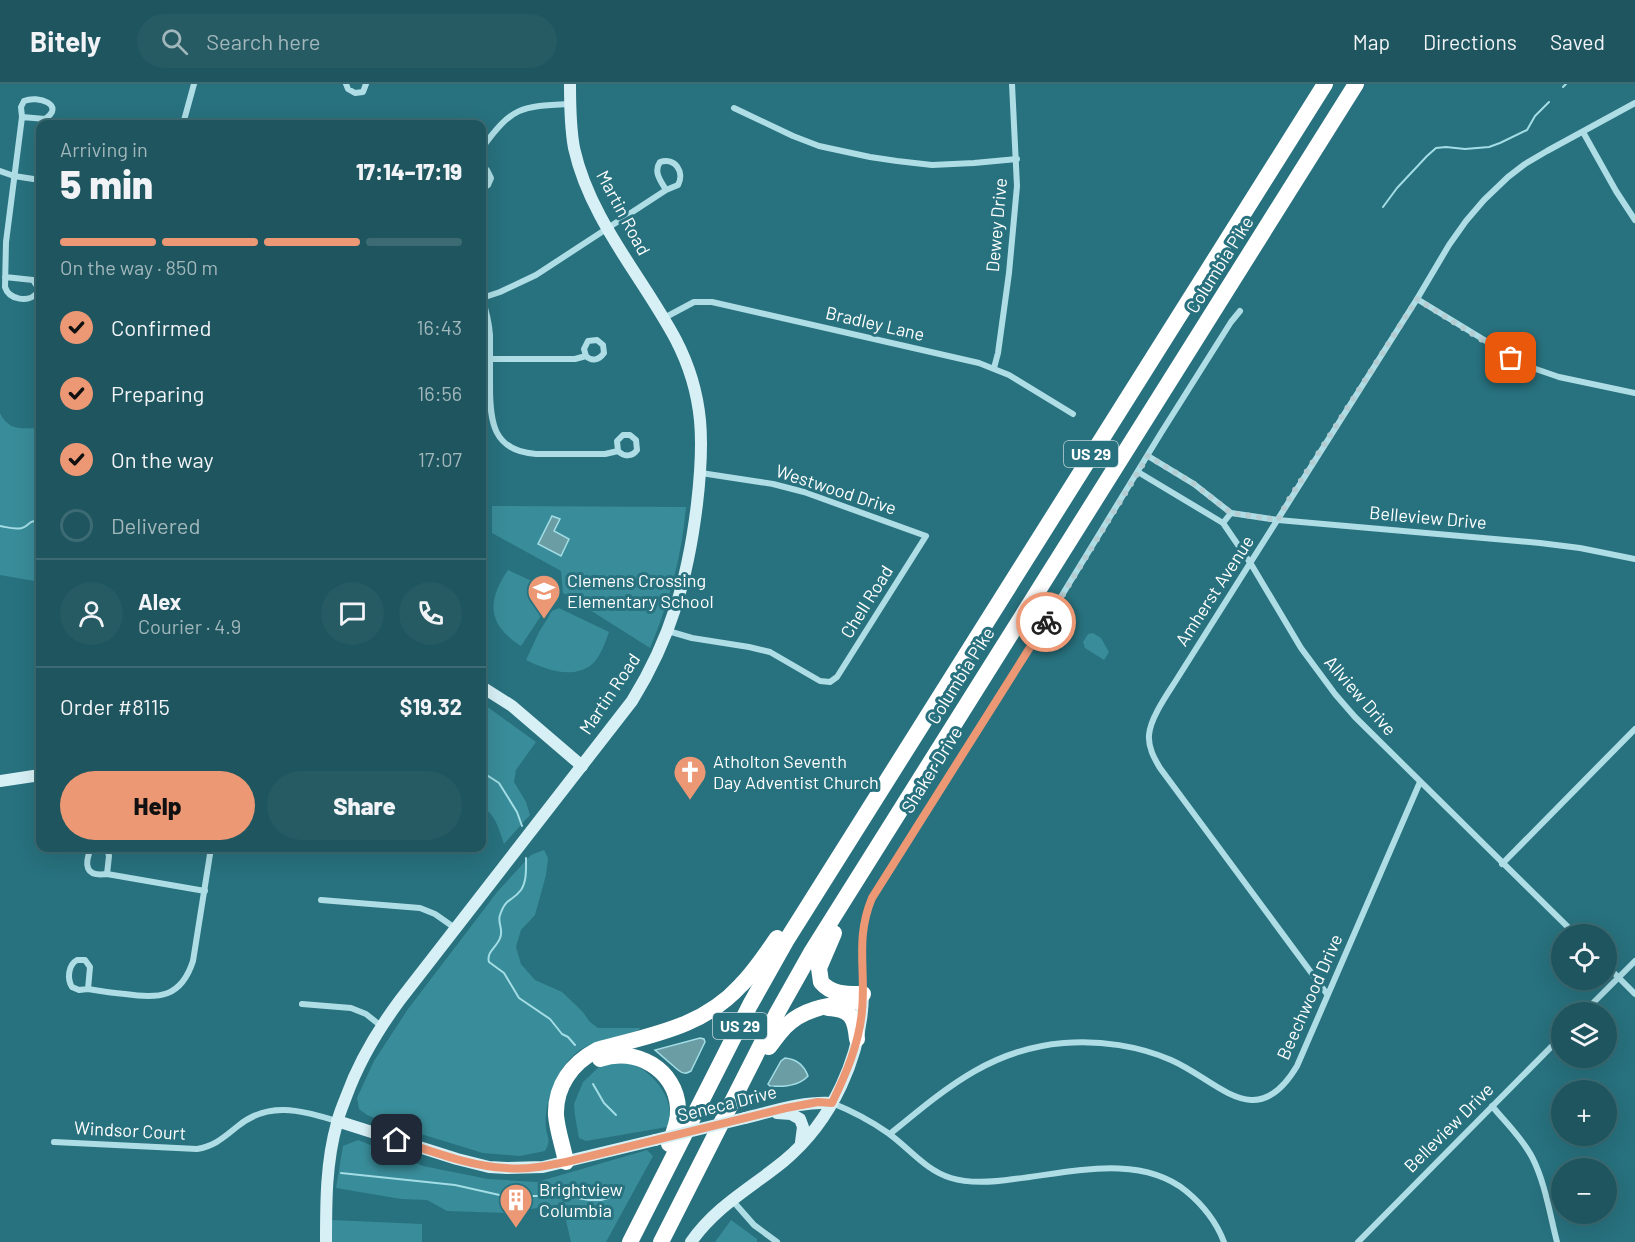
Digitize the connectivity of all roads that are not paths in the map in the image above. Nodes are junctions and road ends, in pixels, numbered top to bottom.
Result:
1 (194, 84) edge
2 (346, 84) edge
3 (366, 84) edge
4 (570, 84) edge
5 (1012, 84) edge
6 (1325, 84) edge
7 (1356, 84) edge
8 (1364, 84) edge
9 (570, 104) junction
10 (1635, 104) edge
11 (734, 108) dead end
12 (22, 117) junction
13 (184, 120) edge
14 (1583, 132) junction
15 (486, 143) edge
16 (1017, 159) junction
17 (486, 170) edge
18 (0, 171) edge
19 (14, 176) junction
20 (36, 179) edge
21 (1296, 181) junction
22 (486, 186) edge
23 (666, 190) junction
24 (1635, 220) edge
25 (607, 229) junction
26 (5, 277) junction
27 (36, 284) edge
28 (36, 294) edge
29 (486, 297) edge
30 (1417, 299) junction
31 (1240, 311) dead end
32 (486, 313) edge
33 (663, 318) junction
34 (586, 356) dead end
35 (490, 359) junction
36 (994, 368) junction
37 (1635, 393) edge
38 (1073, 414) dead end
39 (618, 451) dead end
40 (1148, 456) junction
41 (1138, 472) junction
42 (700, 473) junction
43 (1231, 513) junction
44 (1278, 520) junction
45 (1223, 523) junction
46 (926, 536) joint
47 (1635, 559) edge
48 (1251, 564) junction
49 (668, 631) junction
50 (486, 690) edge
51 (1635, 729) edge
52 (582, 766) junction
53 (36, 776) edge
54 (0, 781) edge
55 (1420, 782) junction
56 (858, 825) junction
57 (90, 852) edge
58 (108, 852) edge
59 (210, 852) edge
60 (1502, 864) junction
61 (107, 874) junction
62 (860, 874) junction
63 (205, 891) junction
64 (321, 900) dead end
65 (1565, 924) edge
66 (455, 928) junction
67 (1635, 961) edge
68 (1619, 977) junction
69 (88, 989) junction
70 (1327, 994) junction
71 (1635, 994) edge
72 (863, 997) junction
73 (1594, 1002) edge
74 (302, 1004) dead end
75 (821, 1007) junction
76 (381, 1026) junction
77 (857, 1039) junction
78 (1551, 1047) edge
79 (740, 1087) junction
80 (832, 1103) junction
81 (1492, 1106) junction
82 (770, 1112) junction
83 (337, 1121) junction
84 (890, 1134) junction
85 (54, 1142) dead end
86 (801, 1145) junction
87 (571, 1160) junction
88 (731, 1199) junction
89 (632, 1238) edge
90 (326, 1242) edge
91 (661, 1242) edge
92 (691, 1242) edge
93 (777, 1242) edge
94 (1224, 1242) edge
95 (1358, 1242) edge
96 (1557, 1242) edge

1 - 13 street
2 - 3 street
4 - 9 street, Martin Road
5 - 16 street, Dewey Drive
6 - 56 highway, Columbia Pike / US 29
7 - 21 highway, Columbia Pike / US 29
8 - 21 highway
9 - 15 street
9 - 25 street, Martin Road
10 - 14 street, Amherst Avenue
11 - 16 street
12 - 12 street
12 - 19 street
14 - 24 street
14 - 30 street, Amherst Avenue
16 - 36 street, Dewey Drive
17 - 22 street
18 - 19 street
19 - 20 street
19 - 26 street
21 - 62 highway, Columbia Pike / US 29
23 - 23 street
23 - 25 street
25 - 29 street
25 - 33 street, Martin Road
26 - 27 street
26 - 28 street
30 - 37 street
30 - 44 street, Amherst Avenue
31 - 40 street, Shaker Drive
32 - 35 street
33 - 36 street, Bradley Lane
33 - 42 street, Martin Road
34 - 35 street
35 - 39 street
36 - 38 street, Bradley Lane
40 - 41 street, Shaker Drive
40 - 43 street
41 - 45 street, Allview Drive
41 - 72 street, Shaker Drive
42 - 46 street, Westwood Drive
42 - 49 street, Martin Road
43 - 44 street, Belleview Drive
43 - 45 street
44 - 47 street, Belleview Drive
44 - 48 street, Amherst Avenue
45 - 48 street, Allview Drive
46 - 49 street, Chell Road
48 - 55 street, Allview Drive
48 - 70 street, Amherst Avenue
49 - 52 street, Martin Road
50 - 52 street
51 - 60 street
52 - 66 street, Martin Road
53 - 54 street
55 - 60 street, Allview Drive
55 - 70 street, Beechwood Drive
56 - 87 highway
56 - 89 highway, Columbia Pike / US 29
57 - 61 street
58 - 61 street
59 - 63 street
60 - 65 street, Allview Drive
61 - 63 street
62 - 72 highway
62 - 79 highway, Columbia Pike / US 29
63 - 69 street
64 - 66 street
66 - 76 street, Martin Road
67 - 68 street
68 - 71 street
68 - 73 street
69 - 69 street
70 - 84 street, Beechwood Drive
72 - 75 highway
72 - 77 street, Shaker Drive
74 - 76 street
75 - 77 highway
75 - 79 highway
76 - 83 street, Martin Road
77 - 80 street, Shaker Drive
78 - 81 street, Belleview Drive
79 - 91 highway, Columbia Pike / US 29
80 - 82 street, Seneca Drive
80 - 84 street
80 - 86 street, Shaker Drive
81 - 95 street, Belleview Drive
81 - 96 street
82 - 86 street
82 - 87 street, Seneca Drive, bridge
83 - 85 street, Windsor Court
83 - 87 street, Seneca Drive
83 - 90 street, Martin Road
84 - 94 street
86 - 88 street, Shaker Drive
87 - 89 highway
88 - 92 street, Shaker Drive
88 - 93 street

